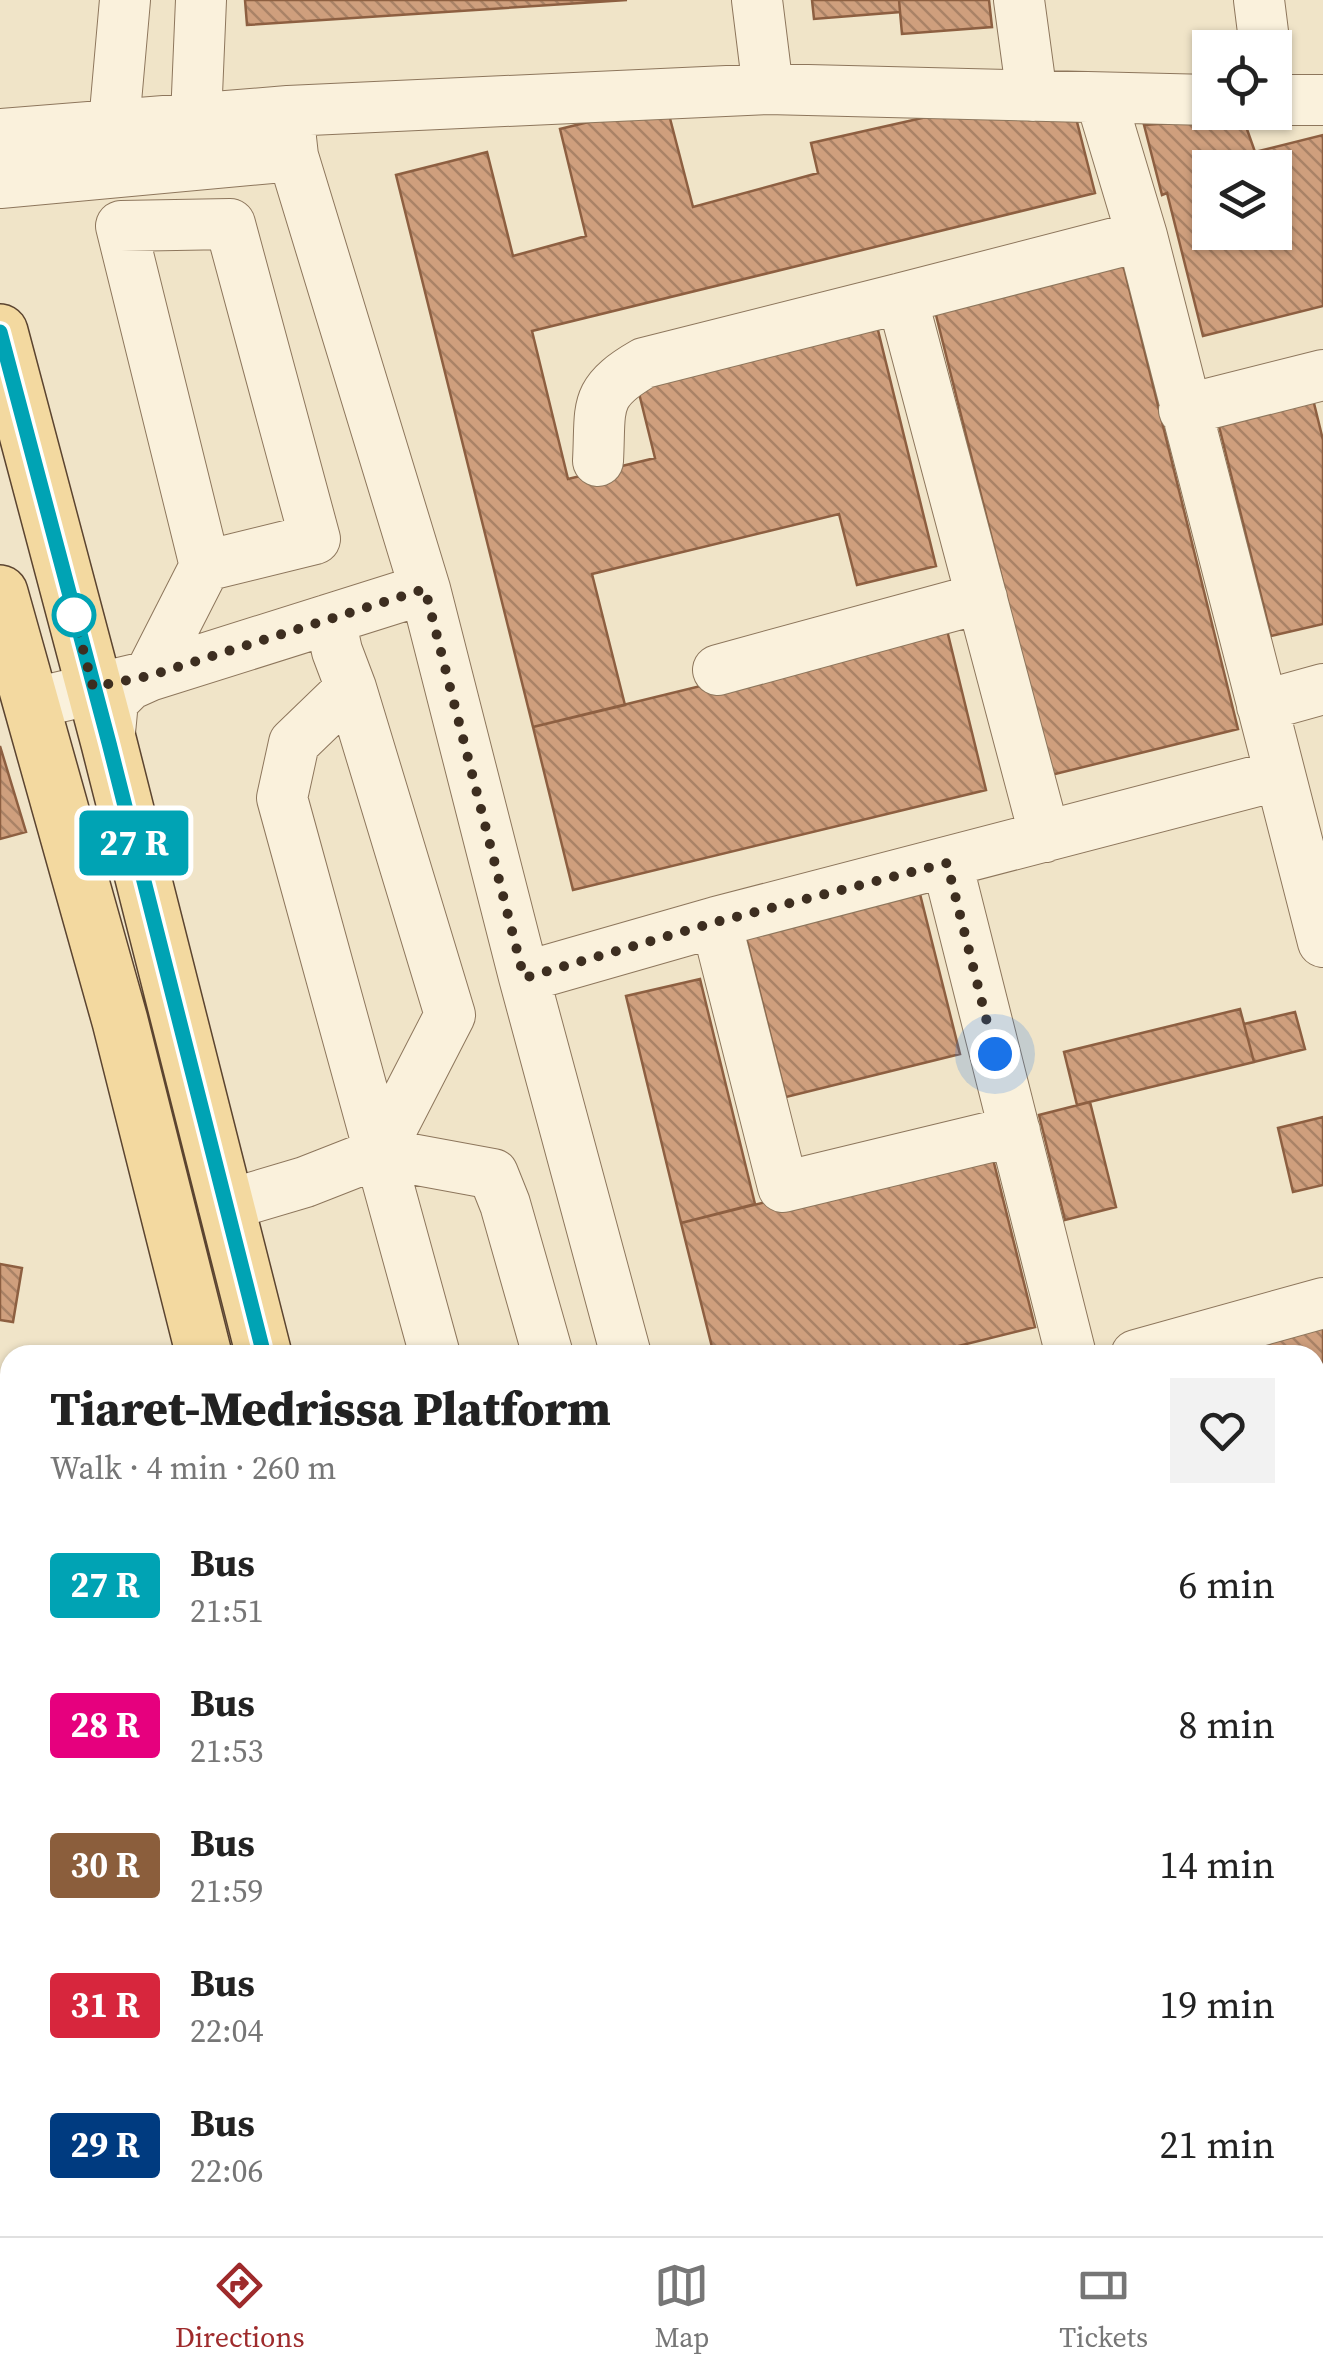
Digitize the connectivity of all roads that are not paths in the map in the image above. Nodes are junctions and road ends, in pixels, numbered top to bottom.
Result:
1 (124, 0) edge
2 (201, 0) edge
3 (757, 0) edge
4 (1018, 0) edge
5 (1259, 0) edge
6 (1263, 30) edge
7 (768, 89) junction
8 (1032, 96) junction
9 (1101, 99) junction
10 (1192, 100) edge
11 (1292, 100) edge
12 (1323, 100) edge
13 (196, 118) junction
14 (114, 124) junction
15 (0, 134) edge
16 (290, 134) junction
17 (0, 184) edge
18 (1142, 236) junction
19 (902, 298) junction
20 (0, 332) edge
21 (1323, 375) edge
22 (1184, 410) junction
23 (598, 461) dead end
24 (212, 564) junction
25 (425, 589) junction
26 (0, 594) edge
27 (982, 598) junction
28 (330, 619) junction
29 (718, 670) dead end
30 (156, 673) junction
31 (93, 687) junction
32 (352, 688) junction
33 (1323, 689) edge
34 (30, 704) junction
35 (1262, 706) junction
36 (109, 743) junction
37 (1280, 775) junction
38 (1045, 837) junction
39 (947, 863) junction
40 (716, 922) junction
41 (1323, 942) edge
42 (524, 978) junction
43 (1014, 1131) junction
44 (379, 1153) junction
45 (224, 1206) junction
46 (1323, 1302) edge
47 (201, 1345) edge
48 (261, 1345) edge
49 (432, 1345) edge
50 (545, 1345) edge
51 (623, 1345) edge
52 (1068, 1345) edge
53 (1171, 1345) edge

1 - 14 street
2 - 13 street
3 - 7 street
4 - 8 street
5 - 6 street
7 - 8 street
7 - 16 street
8 - 9 street
9 - 10 street
9 - 18 street
11 - 12 street
13 - 14 street
13 - 16 street
14 - 15 street
16 - 17 street
16 - 25 street
18 - 19 street
18 - 22 street
19 - 23 street
19 - 27 street
20 - 31 main road
21 - 22 street
22 - 35 street
24 - 24 street
24 - 30 street
25 - 28 street
25 - 42 street
26 - 34 main road
27 - 29 street
27 - 38 street
28 - 30 street
28 - 32 street
30 - 31 street
30 - 36 street
31 - 34 street
31 - 36 main road
32 - 44 street
32 - 44 street
33 - 35 street
34 - 47 main road
35 - 37 street
36 - 45 main road
37 - 38 street
37 - 41 street
38 - 39 street
39 - 40 street
39 - 43 street
40 - 42 street
40 - 43 street
42 - 51 street
43 - 52 street
44 - 45 street
44 - 49 street
44 - 50 street
45 - 48 main road
46 - 53 street

